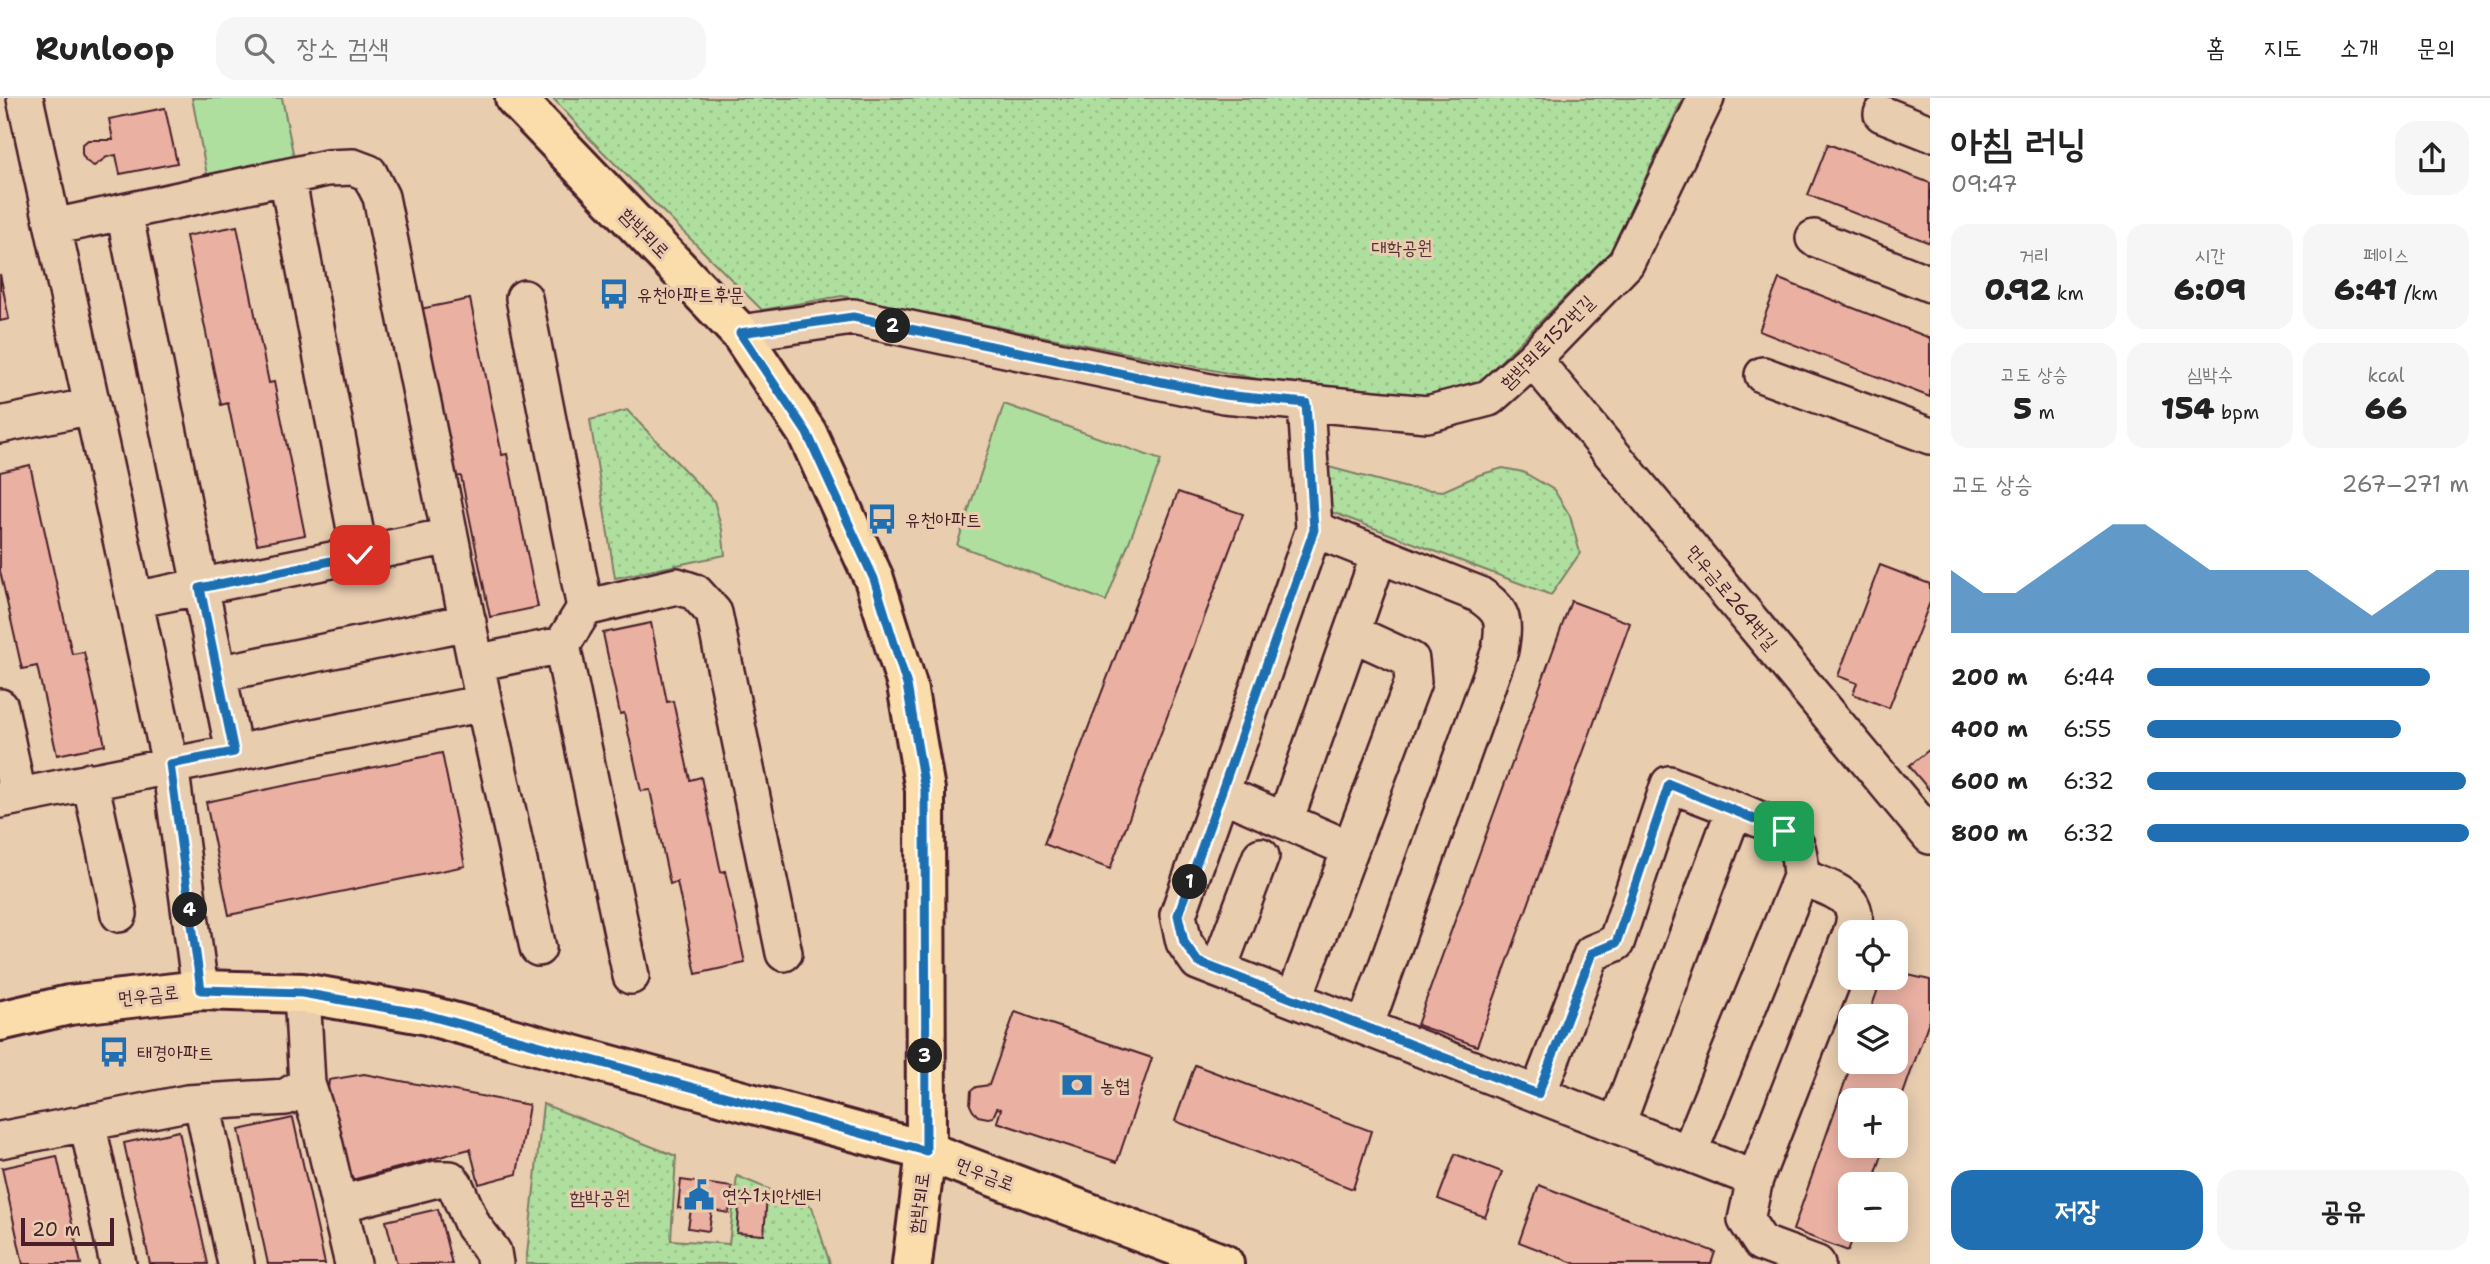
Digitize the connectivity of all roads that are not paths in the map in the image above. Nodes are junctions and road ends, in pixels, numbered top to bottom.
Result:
1 (25, 98) edge
2 (515, 98) edge
3 (1706, 98) edge
4 (1882, 114) dead end
5 (1930, 133) edge
6 (288, 177) junction
7 (124, 212) junction
8 (53, 228) junction
9 (1814, 238) dead end
10 (1930, 285) edge
11 (524, 298) dead end
12 (740, 333) junction
13 (1533, 359) junction
14 (1763, 375) dead end
15 (1306, 403) junction
16 (92, 407) junction
17 (0, 425) edge
18 (1930, 436) edge
19 (1314, 530) junction
20 (450, 536) junction
21 (360, 555) junction
22 (1379, 555) junction
23 (200, 588) junction
24 (134, 600) junction
25 (585, 608) junction
26 (468, 622) junction
27 (1352, 633) junction
28 (562, 645) junction
29 (476, 663) junction
30 (218, 674) junction
31 (484, 703) junction
32 (0, 707) edge
33 (234, 752) junction
34 (170, 764) junction
35 (90, 781) junction
36 (1222, 793) junction
37 (9, 798) edge
38 (1734, 810) junction
39 (1285, 821) junction
40 (1930, 836) edge
41 (1350, 849) junction
42 (1261, 856) dead end
43 (1801, 877) junction
44 (119, 914) dead end
45 (1854, 920) edge
46 (538, 948) dead end
47 (784, 953) dead end
48 (1838, 966) edge
49 (1218, 970) junction
50 (631, 976) dead end
51 (201, 990) junction
52 (302, 993) junction
53 (1294, 999) junction
54 (0, 1021) edge
55 (1366, 1027) junction
56 (307, 1084) junction
57 (1538, 1094) junction
58 (202, 1102) junction
59 (87, 1122) junction
60 (1617, 1124) junction
61 (0, 1140) edge
62 (926, 1151) junction
63 (1689, 1153) junction
64 (1755, 1179) junction
65 (339, 1204) junction
66 (118, 1264) edge
67 (236, 1264) edge
68 (353, 1264) edge
69 (495, 1264) edge
70 (912, 1264) edge
71 (1224, 1264) edge
72 (1817, 1264) edge

1 - 8 street
2 - 12 main road, 함박뫼로
3 - 13 street, 함박뫼로152번길
4 - 5 street
6 - 7 street
6 - 20 street
6 - 21 street
7 - 8 street
7 - 23 street
8 - 16 street
9 - 10 street
11 - 25 street
12 - 15 street, 함박뫼로152번길
12 - 62 main road, 함박뫼로
13 - 15 street, 함박뫼로152번길
13 - 40 street, 먼우금로264번길
14 - 18 street
15 - 19 street
16 - 17 street
16 - 24 street
19 - 22 street
19 - 36 street
20 - 21 street
20 - 26 street
21 - 23 street
22 - 27 street
22 - 55 street
23 - 24 street
23 - 30 street
24 - 34 street
25 - 28 street
25 - 47 street
26 - 29 street
26 - 30 street
27 - 39 street
27 - 41 street
28 - 29 street
28 - 50 street
29 - 31 street
30 - 33 street
31 - 33 street
31 - 46 street
32 - 37 street
33 - 34 street
34 - 35 street
34 - 51 street
35 - 37 street
35 - 44 street
36 - 39 street
36 - 49 street
38 - 43 street
38 - 57 street
38 - 60 street
39 - 41 street
41 - 53 street
42 - 49 street
43 - 45 street
43 - 63 street
48 - 64 street
49 - 53 street
51 - 52 main road, 먼우금로
51 - 54 main road, 먼우금로
52 - 56 street
52 - 62 main road, 먼우금로
53 - 55 street
55 - 57 street
56 - 58 street
56 - 65 street
57 - 60 street
58 - 59 street
58 - 67 street
59 - 61 street
59 - 66 street
60 - 63 street
62 - 70 main road, 함박뫼로
62 - 71 main road, 먼우금로
63 - 64 street
64 - 72 street
65 - 68 street
65 - 69 street

